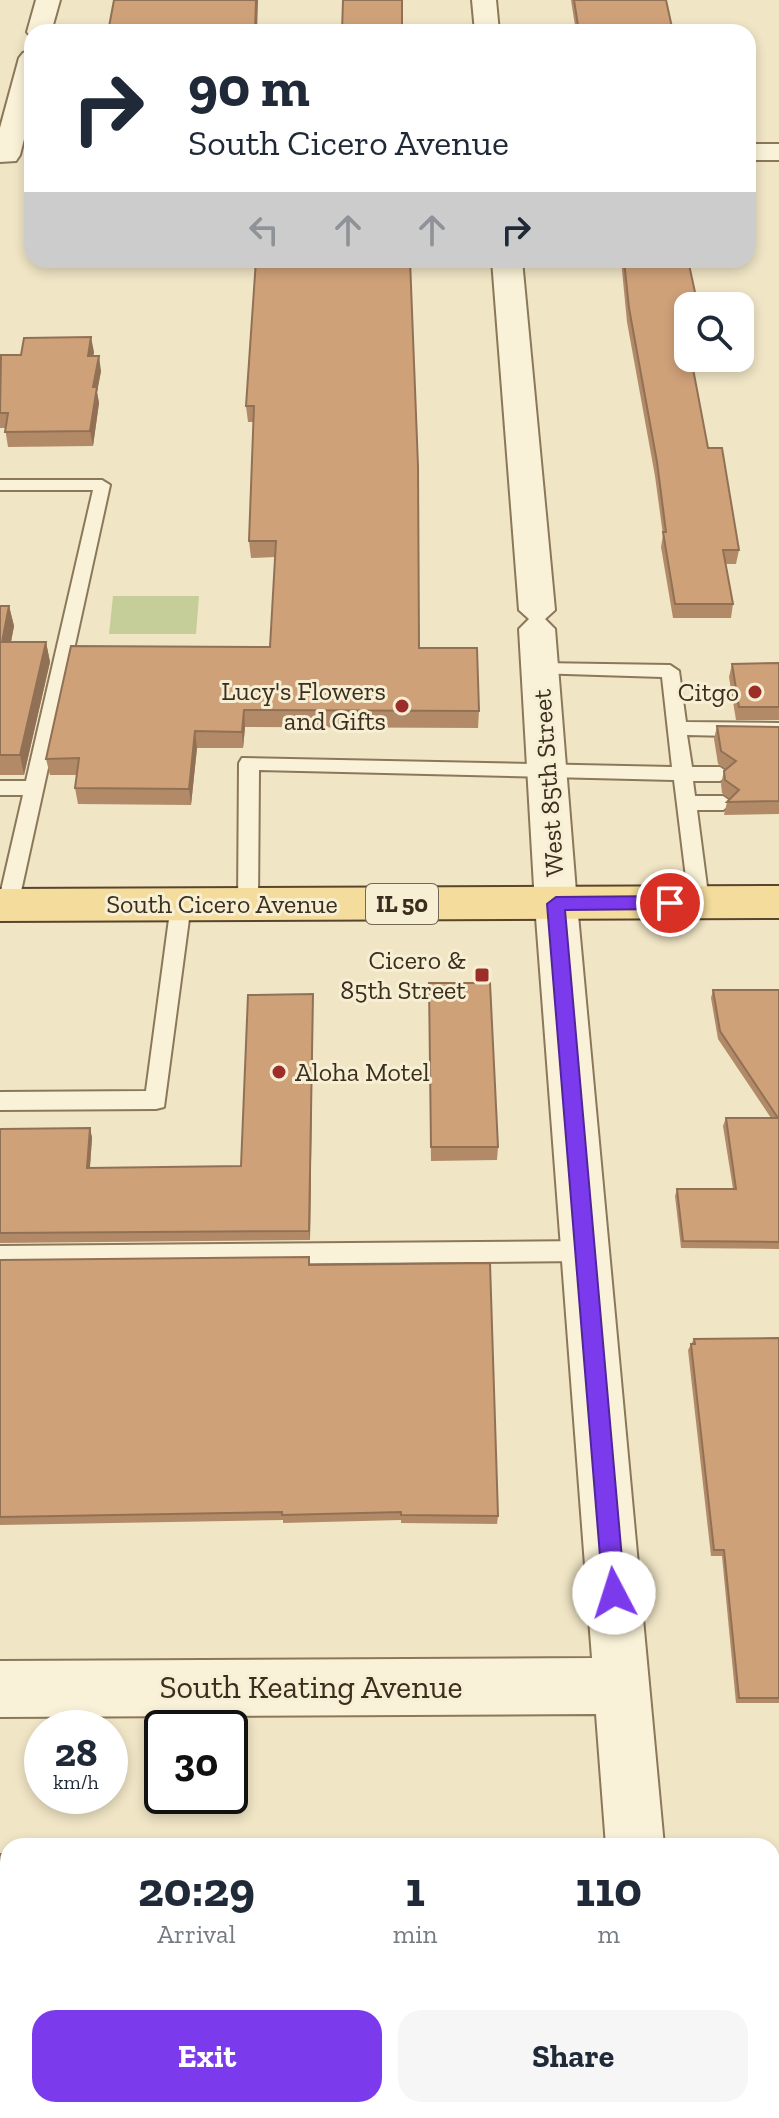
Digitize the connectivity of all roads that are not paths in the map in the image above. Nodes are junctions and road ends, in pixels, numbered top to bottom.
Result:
1 (48, 0) edge
2 (484, 0) edge
3 (41, 24) edge
4 (486, 24) edge
5 (24, 99) edge
6 (756, 152) edge
7 (779, 152) edge
8 (13, 155) edge
9 (508, 268) edge
10 (0, 485) edge
11 (540, 669) junction
12 (678, 728) junction
13 (779, 730) edge
14 (547, 772) junction
15 (684, 774) junction
16 (720, 774) edge
17 (0, 788) edge
18 (34, 788) junction
19 (687, 803) junction
20 (723, 803) dead end
21 (699, 902) junction
22 (779, 902) edge
23 (181, 904) junction
24 (248, 904) junction
25 (556, 904) junction
26 (4, 905) edge
27 (0, 1101) edge
28 (585, 1251) junction
29 (0, 1256) edge
30 (622, 1686) junction
31 (0, 1689) edge
32 (634, 1838) edge

1 - 3 street
2 - 4 street
5 - 8 street
6 - 7 street
9 - 11 street, West 85th Street
10 - 18 lane
11 - 12 lane
11 - 14 street, West 85th Street
12 - 13 lane
12 - 15 lane
14 - 15 lane
14 - 24 lane
14 - 25 street, West 85th Street
15 - 16 lane
15 - 19 lane
17 - 18 lane
18 - 26 lane
19 - 20 lane
19 - 21 lane
21 - 22 main road, South Cicero Avenue / IL 50
21 - 25 main road, South Cicero Avenue / IL 50
23 - 24 main road, South Cicero Avenue / IL 50
23 - 26 main road, South Cicero Avenue / IL 50
23 - 27 lane
24 - 25 main road, South Cicero Avenue / IL 50
25 - 28 street, West 85th Street
28 - 29 lane
28 - 30 street, West 85th Street
30 - 31 street, South Keating Avenue
30 - 32 street, West 85th Street

